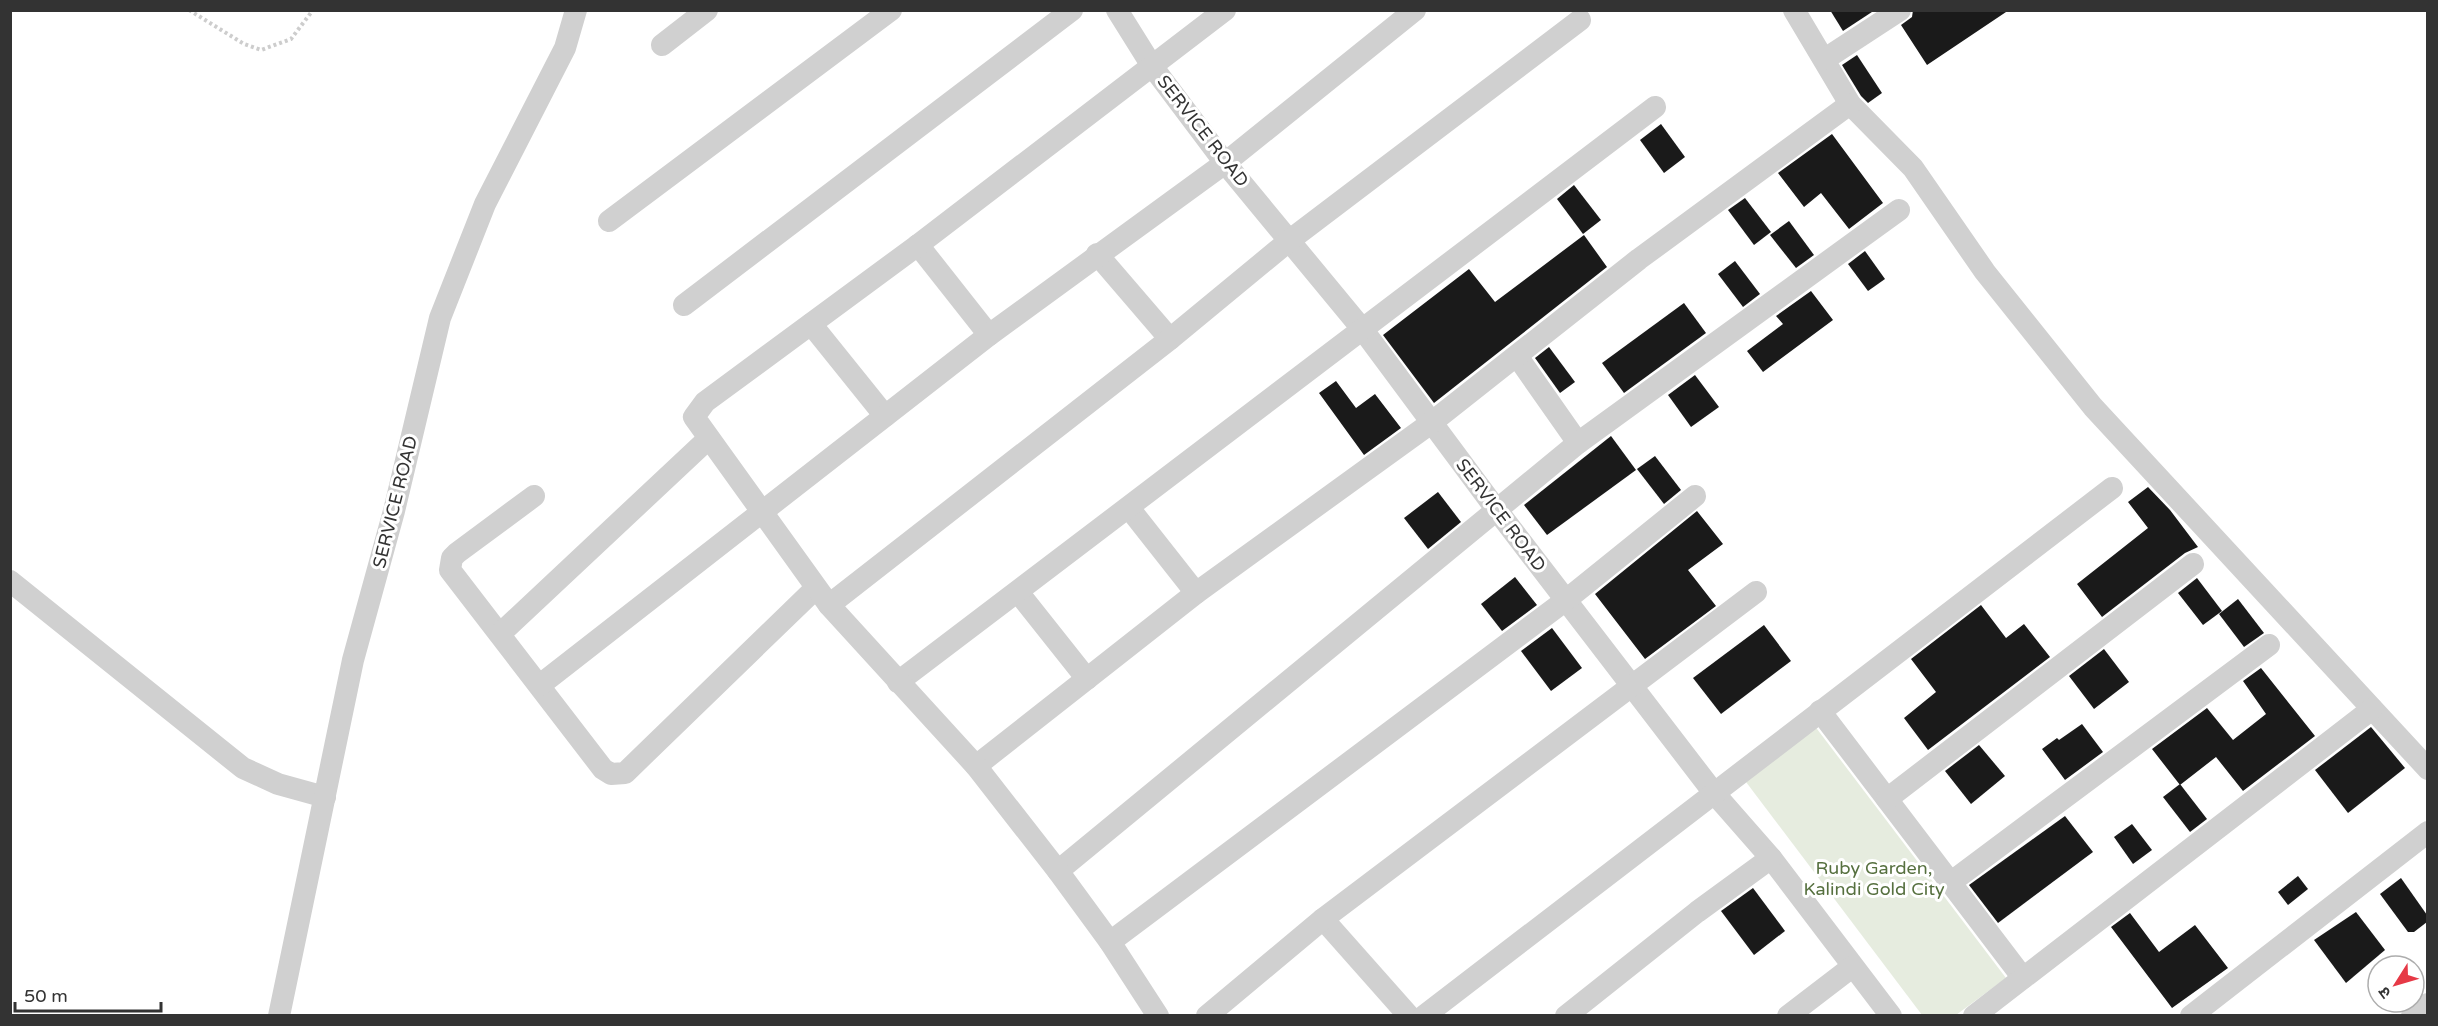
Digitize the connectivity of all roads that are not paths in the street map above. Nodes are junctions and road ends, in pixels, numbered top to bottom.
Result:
1 (576, 10) edge
2 (706, 10) edge
3 (891, 10) edge
4 (1072, 10) edge
5 (1117, 10) edge
6 (1225, 10) edge
7 (1416, 10) edge
8 (1794, 10) edge
9 (1900, 10) edge
10 (1580, 21) dead end
11 (662, 45) dead end
12 (1825, 59) junction
13 (1152, 66) junction
14 (1850, 104) junction
15 (1655, 107) dead end
16 (1225, 163) junction
17 (1899, 210) dead end
18 (609, 221) dead end
19 (1290, 240) junction
20 (918, 244) junction
21 (1097, 254) junction
22 (684, 304) dead end
23 (811, 324) junction
24 (1363, 330) junction
25 (989, 334) junction
26 (1170, 339) junction
27 (1517, 356) junction
28 (885, 416) junction
29 (1431, 423) junction
30 (708, 439) junction
31 (1578, 443) junction
32 (2112, 488) dead end
33 (1695, 495) dead end
34 (534, 496) dead end
35 (1129, 508) junction
36 (1496, 509) junction
37 (761, 512) junction
38 (2193, 564) dead end
39 (10, 581) edge
40 (1017, 592) junction
41 (1756, 592) dead end
42 (1196, 593) junction
43 (823, 597) junction
44 (1566, 600) junction
45 (500, 634) junction
46 (2269, 645) dead end
47 (1087, 679) junction
48 (898, 682) junction
49 (540, 685) junction
50 (1632, 685) junction
51 (2372, 709) junction
52 (1820, 711) junction
53 (976, 766) junction
54 (2427, 769) edge
55 (1714, 793) junction
56 (325, 797) junction
57 (1887, 799) junction
58 (2427, 832) edge
59 (1771, 858) junction
60 (1058, 871) junction
61 (1950, 883) junction
62 (1323, 919) junction
63 (1110, 942) junction
64 (1852, 967) junction
65 (2023, 978) junction
66 (2427, 1004) edge
67 (279, 1016) edge
68 (1158, 1016) edge
69 (1207, 1016) edge
70 (1409, 1016) edge
71 (1424, 1016) edge
72 (1566, 1016) edge
73 (1788, 1016) edge
74 (1891, 1016) edge
75 (1974, 1016) edge
76 (2191, 1016) edge
77 (2412, 1016) edge

1 - 56 street, SERVICE ROAD
2 - 11 street
3 - 18 street
4 - 22 street
5 - 13 street, SERVICE ROAD
6 - 13 street
7 - 16 street
8 - 12 street
9 - 12 street
10 - 19 street
12 - 14 street
13 - 16 street, SERVICE ROAD
13 - 20 street
14 - 27 street
14 - 51 street
15 - 24 street
16 - 19 street, SERVICE ROAD
16 - 21 street
17 - 31 street
19 - 24 street, SERVICE ROAD
19 - 26 street
20 - 23 street
20 - 25 street
21 - 25 street
21 - 26 street
23 - 28 street
23 - 30 street
24 - 29 street, SERVICE ROAD
24 - 35 street
25 - 28 street
26 - 43 street
27 - 29 street
27 - 31 street
28 - 37 street
29 - 36 street, SERVICE ROAD
29 - 42 street
30 - 37 street
30 - 45 street
31 - 36 street
32 - 52 street
33 - 44 street
34 - 45 street
35 - 40 street
35 - 42 street
36 - 44 street, SERVICE ROAD
36 - 60 street
37 - 43 street
37 - 49 street
38 - 57 street
39 - 56 street
40 - 47 street
40 - 48 street
41 - 50 street
42 - 47 street
43 - 48 street
43 - 49 street
44 - 50 street, SERVICE ROAD
44 - 63 street
45 - 49 street
46 - 61 street
47 - 53 street
48 - 53 street
50 - 55 street, SERVICE ROAD
50 - 62 street
51 - 54 street
51 - 65 street
52 - 55 street
52 - 57 street
53 - 60 street
55 - 59 street, SERVICE ROAD
55 - 71 street
56 - 67 street, SERVICE ROAD
57 - 61 street
58 - 76 street
59 - 64 street, SERVICE ROAD
59 - 72 street
60 - 63 street
61 - 65 street
62 - 69 street
62 - 70 street
63 - 68 street
64 - 73 street
64 - 74 street, SERVICE ROAD
65 - 75 street
66 - 77 street

